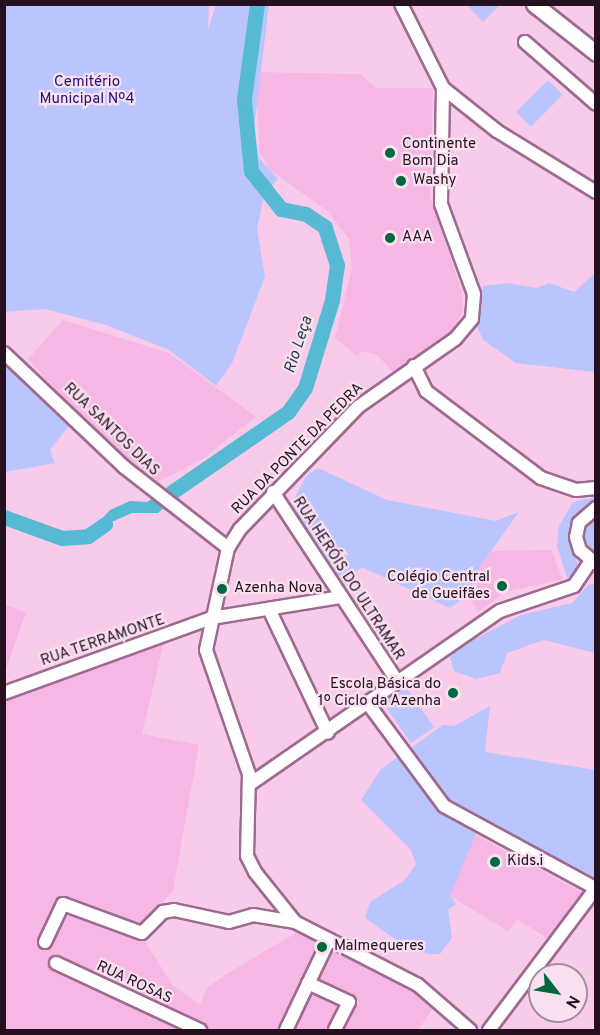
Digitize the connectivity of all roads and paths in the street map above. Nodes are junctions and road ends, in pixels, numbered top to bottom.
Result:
1 (400, 4) edge
2 (534, 4) edge
3 (525, 42) dead end
4 (596, 53) edge
5 (442, 88) junction
6 (596, 105) edge
7 (596, 192) edge
8 (4, 353) edge
9 (414, 366) junction
10 (596, 488) edge
11 (273, 492) junction
12 (596, 508) edge
13 (228, 548) junction
14 (593, 563) edge
15 (340, 597) junction
16 (269, 609) junction
17 (211, 618) junction
18 (398, 682) junction
19 (4, 693) edge
20 (369, 705) junction
21 (328, 733) junction
22 (250, 784) junction
23 (595, 888) edge
24 (295, 922) junction
25 (329, 940) junction
26 (45, 942) dead end
27 (56, 963) dead end
28 (308, 983) junction
29 (200, 1030) edge
30 (286, 1030) edge
31 (335, 1030) edge
32 (470, 1030) edge
33 (489, 1030) edge

1 - 5 street, RUA DA PONTE DA PEDRA
2 - 4 main road
3 - 6 street
5 - 7 street
5 - 9 street, RUA DA PONTE DA PEDRA
8 - 13 street, RUA SANTOS DIAS
9 - 10 street
9 - 11 street, RUA DA PONTE DA PEDRA
11 - 13 street, RUA DA PONTE DA PEDRA
11 - 15 street, RUA HERÓIS DO ULTRAMAR
12 - 14 street
13 - 17 street, RUA DA PONTE DA PEDRA
14 - 18 street
15 - 16 street, RUA TERRAMONTE
15 - 18 street, RUA HERÓIS DO ULTRAMAR
16 - 17 street, RUA TERRAMONTE
16 - 21 street
17 - 19 street, RUA TERRAMONTE
17 - 22 street, RUA DA PONTE DA PEDRA
18 - 20 street
20 - 21 street
20 - 23 street
21 - 22 street
22 - 24 street, RUA DA PONTE DA PEDRA
23 - 33 street
24 - 25 street, RUA DA PONTE DA PEDRA
24 - 26 street
25 - 28 street
25 - 32 street, RUA DA PONTE DA PEDRA
27 - 29 street, RUA ROSAS
28 - 30 street
28 - 31 street

